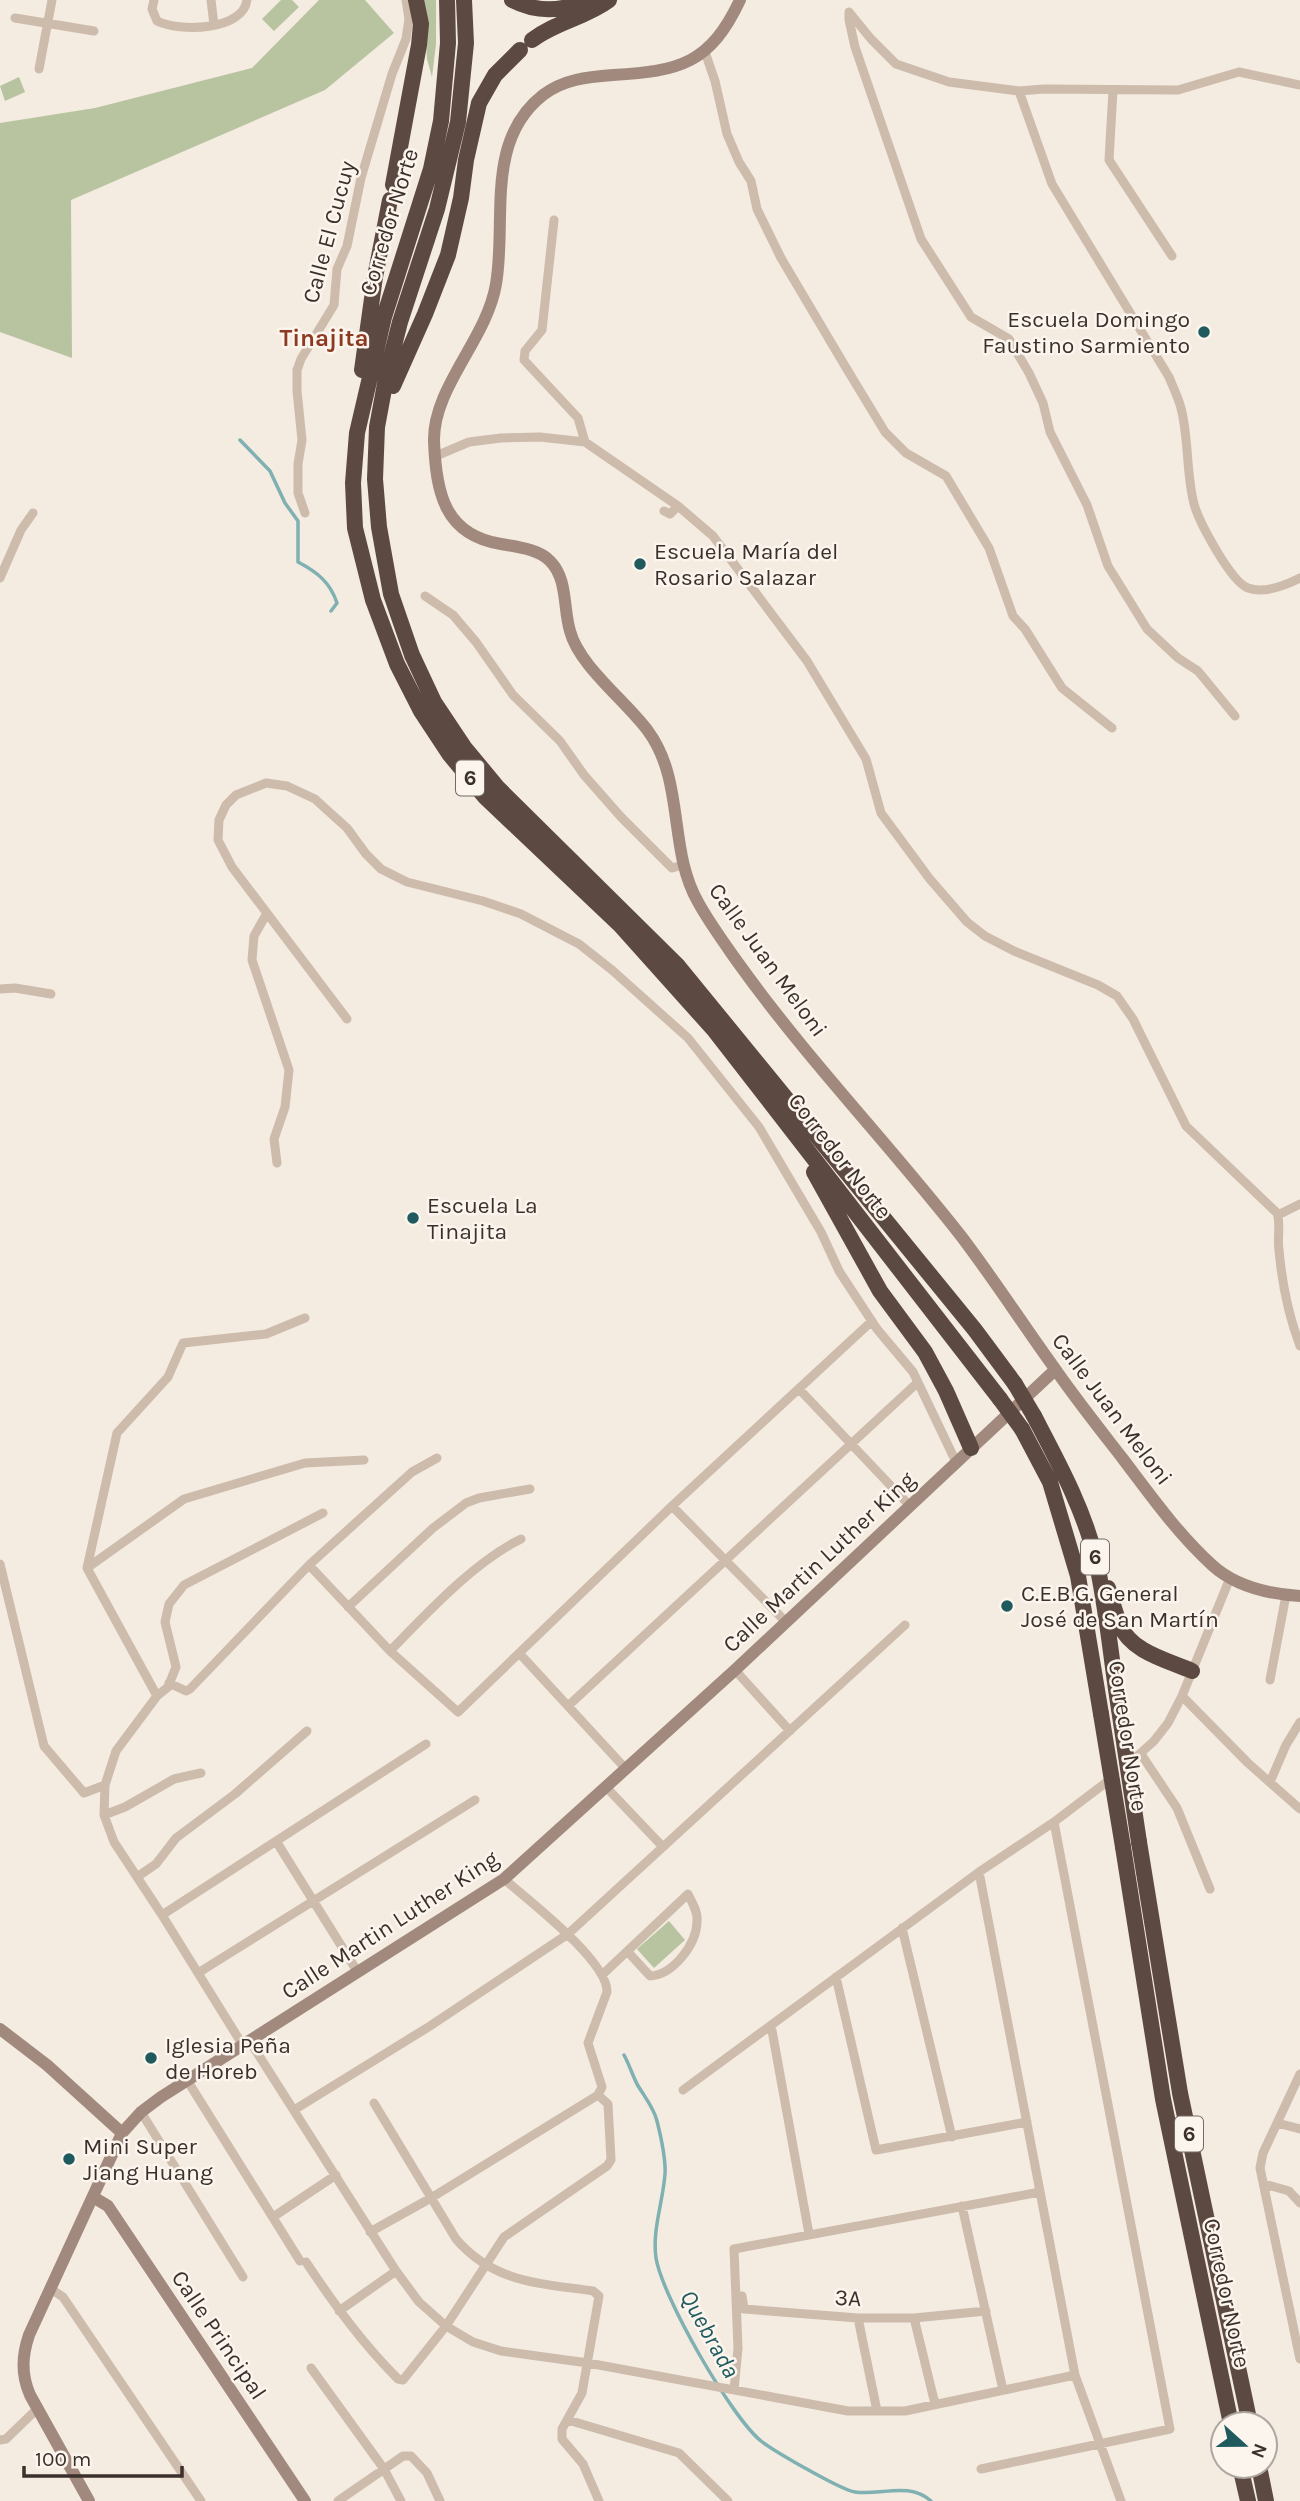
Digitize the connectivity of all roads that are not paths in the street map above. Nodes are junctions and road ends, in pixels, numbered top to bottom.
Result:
1 (52, 0) edge
2 (154, 0) edge
3 (211, 0) edge
4 (247, 0) edge
5 (406, 0) edge
6 (416, 0) edge
7 (447, 0) edge
8 (464, 0) edge
9 (512, 0) edge
10 (588, 0) edge
11 (609, 0) edge
12 (740, 0) edge
13 (15, 18) dead end
14 (47, 23) junction
15 (214, 25) junction
16 (94, 31) dead end
17 (705, 52) junction
18 (39, 69) dead end
19 (1300, 85) edge
20 (1113, 90) junction
21 (1019, 91) junction
22 (554, 220) dead end
23 (1172, 256) dead end
24 (377, 427) junction
25 (356, 433) junction
26 (585, 442) junction
27 (436, 456) junction
28 (678, 506) junction
29 (664, 512) dead end
30 (33, 513) dead end
31 (306, 513) dead end
32 (0, 578) edge
33 (1300, 578) edge
34 (425, 596) dead end
35 (1235, 716) dead end
36 (1112, 728) dead end
37 (683, 865) junction
38 (267, 914) junction
39 (0, 989) edge
40 (51, 994) dead end
41 (347, 1019) dead end
42 (788, 1127) junction
43 (277, 1163) dead end
44 (1300, 1204) edge
45 (1278, 1215) junction
46 (305, 1318) dead end
47 (872, 1321) junction
48 (1300, 1346) edge
49 (1055, 1370) junction
50 (918, 1383) junction
51 (799, 1389) junction
52 (851, 1444) junction
53 (971, 1448) junction
54 (437, 1458) dead end
55 (364, 1460) dead end
56 (956, 1462) junction
57 (530, 1489) dead end
58 (673, 1506) junction
59 (910, 1506) junction
60 (323, 1513) dead end
61 (521, 1539) dead end
62 (1096, 1559) junction
63 (725, 1560) junction
64 (0, 1564) edge
65 (309, 1566) junction
66 (87, 1568) junction
67 (1230, 1578) junction
68 (1286, 1595) junction
69 (1300, 1596) edge
70 (348, 1607) junction
71 (786, 1622) junction
72 (905, 1625) dead end
73 (390, 1651) junction
74 (520, 1654) junction
75 (734, 1670) junction
76 (1192, 1671) junction
77 (1270, 1680) dead end
78 (169, 1683) junction
79 (157, 1696) junction
80 (1182, 1696) junction
81 (568, 1706) junction
82 (1300, 1722) edge
83 (307, 1731) dead end
84 (790, 1731) junction
85 (426, 1744) dead end
86 (1141, 1754) junction
87 (625, 1768) junction
88 (201, 1773) dead end
89 (1270, 1783) junction
90 (105, 1785) junction
91 (605, 1786) junction
92 (475, 1800) dead end
93 (1300, 1809) edge
94 (104, 1815) junction
95 (1054, 1822) junction
96 (276, 1841) junction
97 (663, 1847) junction
98 (979, 1872) junction
99 (137, 1877) junction
100 (504, 1879) junction
101 (1210, 1889) dead end
102 (313, 1903) junction
103 (162, 1915) junction
104 (902, 1928) junction
105 (568, 1934) junction
106 (628, 1952) junction
107 (357, 1971) junction
108 (198, 1973) junction
109 (603, 1973) junction
110 (836, 1977) junction
111 (771, 2025) junction
112 (0, 2029) edge
113 (246, 2042) junction
114 (1300, 2074) edge
115 (187, 2080) junction
116 (683, 2090) dead end
117 (598, 2095) junction
118 (374, 2103) dead end
119 (294, 2110) junction
120 (141, 2112) junction
121 (1027, 2122) junction
122 (1276, 2123) junction
123 (1300, 2129) edge
124 (122, 2133) junction
125 (952, 2137) junction
126 (336, 2175) junction
127 (1264, 2184) junction
128 (1040, 2192) junction
129 (93, 2197) junction
130 (431, 2198) junction
131 (1300, 2203) edge
132 (962, 2206) junction
133 (273, 2217) junction
134 (370, 2232) junction
135 (809, 2234) junction
136 (484, 2265) junction
137 (396, 2271) junction
138 (736, 2274) junction
139 (243, 2277) dead end
140 (51, 2289) junction
141 (338, 2311) junction
142 (986, 2311) junction
143 (858, 2318) junction
144 (914, 2318) junction
145 (446, 2326) junction
146 (1300, 2359) edge
147 (588, 2363) junction
148 (311, 2368) dead end
149 (1075, 2375) junction
150 (731, 2390) junction
151 (1003, 2390) junction
152 (935, 2404) junction
153 (37, 2409) junction
154 (1228, 2410) edge
155 (1247, 2410) edge
156 (877, 2411) junction
157 (568, 2420) junction
158 (0, 2440) edge
159 (1100, 2444) junction
160 (384, 2469) junction
161 (981, 2469) dead end
162 (1243, 2480) edge
163 (1262, 2480) edge
164 (89, 2501) edge
165 (201, 2501) edge
166 (305, 2501) edge
167 (338, 2501) edge
168 (401, 2501) edge
169 (440, 2501) edge
170 (598, 2501) edge
171 (728, 2501) edge
172 (1121, 2501) edge
173 (1248, 2501) edge
174 (1266, 2501) edge

1 - 14 street
2 - 15 street
3 - 15 street
4 - 15 street
5 - 31 street, Calle El Cucuy
6 - 25 highway
7 - 25 highway, Corredor Norte / 6
8 - 24 highway, Corredor Norte / 6
9 - 10 highway
11 - 24 highway
12 - 17 street, Calle Juan Meloni
13 - 14 street
14 - 16 street
14 - 18 street
17 - 27 street, Calle Juan Meloni
17 - 36 street
19 - 20 street
20 - 21 street
20 - 23 street
21 - 33 street
21 - 35 street
22 - 26 street
24 - 62 highway, Corredor Norte / 6, bridge
25 - 42 highway, Corredor Norte / 6
26 - 27 street
26 - 28 street
27 - 37 street, Calle Juan Meloni
28 - 29 street
28 - 45 street
30 - 32 street
34 - 37 street
37 - 49 street, Calle Juan Meloni
38 - 41 street
38 - 43 street
38 - 47 street
39 - 40 street
42 - 53 highway
42 - 154 highway, Corredor Norte / 6, bridge
44 - 45 street
45 - 48 street
46 - 66 street
47 - 50 street
47 - 51 street
49 - 53 street, Calle Martin Luther King
49 - 67 street, Calle Juan Meloni
50 - 52 street
50 - 56 street
51 - 52 street
51 - 58 street
52 - 59 street
52 - 63 street
53 - 56 street, Calle Martin Luther King
54 - 65 street
55 - 66 street
56 - 59 street, Calle Martin Luther King
57 - 70 street
58 - 63 street
58 - 74 street
59 - 71 street, Calle Martin Luther King
60 - 78 street
61 - 73 street
62 - 76 highway
62 - 155 highway, Corredor Norte / 6, bridge
63 - 71 street
63 - 81 street
64 - 90 street
65 - 70 street
65 - 78 street
66 - 79 street
67 - 68 street, Calle Juan Meloni
67 - 76 street
68 - 69 street, Calle Juan Meloni
68 - 77 street
70 - 73 street
71 - 75 street, Calle Martin Luther King
72 - 84 street
73 - 74 street
74 - 81 street
75 - 84 street
75 - 87 street, Calle Martin Luther King
76 - 80 street
78 - 79 street
79 - 90 street
80 - 86 street
80 - 89 street
81 - 87 street
82 - 89 street
83 - 99 street
84 - 97 street
85 - 96 street
86 - 95 street
86 - 101 street
87 - 91 street, Calle Martin Luther King
88 - 94 street
89 - 93 street
90 - 94 street
91 - 97 street
91 - 100 street, Calle Martin Luther King
92 - 102 street
94 - 99 street
95 - 98 street
95 - 159 street
96 - 102 street
96 - 103 street
97 - 105 street
98 - 104 street
98 - 121 street
99 - 103 street
100 - 105 street
100 - 107 street, Calle Martin Luther King
102 - 107 street
102 - 108 street
103 - 108 street
104 - 110 street
104 - 125 street
105 - 109 street
105 - 119 street
106 - 106 street
106 - 109 street
107 - 113 street, Calle Martin Luther King
108 - 113 street
109 - 117 street
110 - 111 street
110 - 125 street
111 - 116 street
111 - 135 street
112 - 124 street
113 - 115 street, Calle Martin Luther King
113 - 119 street
114 - 122 street
115 - 120 street, Calle Martin Luther King
115 - 133 street
117 - 130 street
117 - 136 street
118 - 130 street
119 - 126 street
120 - 124 street, Calle Martin Luther King
120 - 139 street
121 - 125 street
121 - 128 street
122 - 123 street
122 - 127 street
124 - 129 street, Calle Martin Luther King
126 - 133 street
126 - 134 street
127 - 131 street
127 - 146 street
128 - 132 street
128 - 149 street
129 - 140 street, Calle Martin Luther King
129 - 166 street, Calle Principal
130 - 134 street
130 - 136 street
132 - 135 street
132 - 142 street
133 - 141 street
134 - 137 street
135 - 138 street
136 - 145 street
136 - 147 street
137 - 141 street
137 - 145 street
138 - 143 street, 3A
138 - 150 street
140 - 153 street, Calle Martin Luther King
140 - 165 street
141 - 145 street
142 - 144 street, 3A
142 - 151 street
143 - 144 street, 3A
143 - 156 street
144 - 152 street
145 - 147 street
147 - 150 street
147 - 157 street
148 - 160 street
149 - 151 street
149 - 159 street
150 - 156 street
151 - 152 street
152 - 156 street
153 - 158 street
153 - 164 street, Calle Martin Luther King
157 - 170 street
157 - 171 street
159 - 161 street
159 - 172 street
160 - 167 street
160 - 168 street
160 - 169 street
162 - 173 highway
163 - 174 highway

